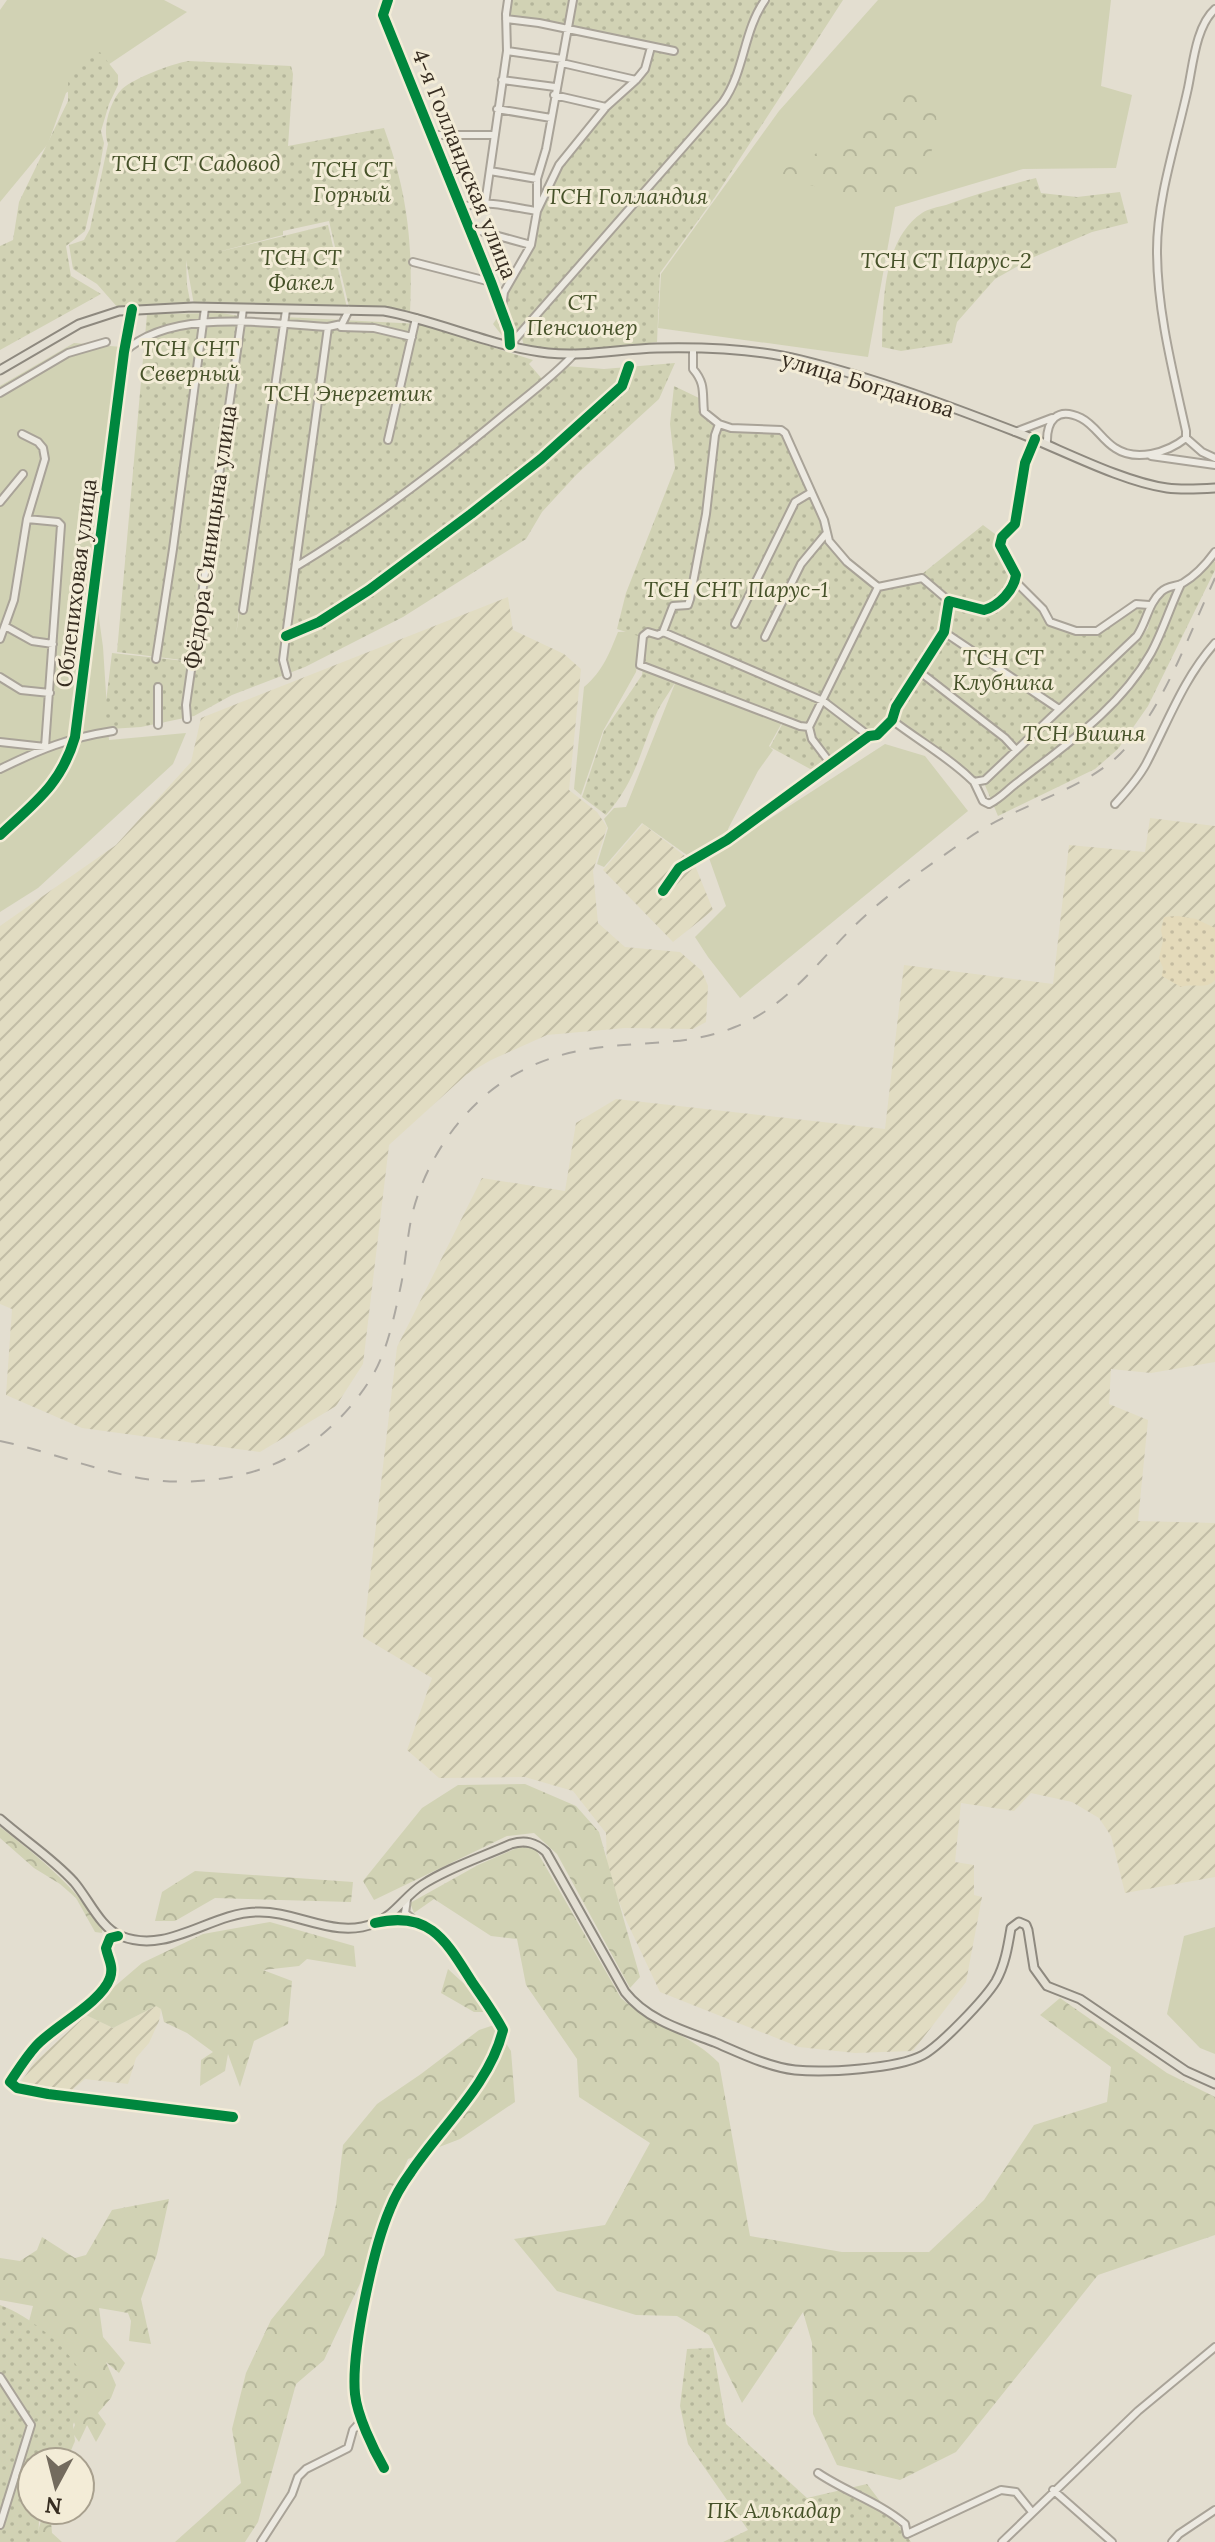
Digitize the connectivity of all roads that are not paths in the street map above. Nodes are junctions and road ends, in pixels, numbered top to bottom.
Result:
1 (388, 0) edge
2 (508, 0) edge
3 (573, 0) edge
4 (765, 0) edge
5 (1215, 9) edge
6 (506, 19) junction
7 (567, 30) junction
8 (651, 47) junction
9 (507, 51) junction
10 (674, 51) dead end
11 (562, 61) junction
12 (502, 80) junction
13 (636, 80) junction
14 (555, 87) junction
15 (554, 95) junction
16 (606, 107) junction
17 (497, 109) junction
18 (551, 118) junction
19 (433, 135) junction
20 (495, 135) junction
21 (490, 171) junction
22 (537, 179) junction
23 (485, 204) junction
24 (461, 208) junction
25 (537, 211) junction
26 (469, 228) junction
27 (531, 245) junction
28 (413, 262) dead end
29 (491, 282) junction
30 (205, 308) junction
31 (132, 309) junction
32 (243, 309) junction
33 (286, 310) junction
34 (349, 310) junction
35 (502, 311) junction
36 (416, 318) junction
37 (204, 323) junction
38 (241, 324) junction
39 (285, 325) junction
40 (328, 327) junction
41 (412, 337) junction
42 (106, 342) dead end
43 (510, 345) junction
44 (693, 349) junction
45 (124, 352) junction
46 (574, 354) junction
47 (629, 366) dead end
48 (0, 370) edge
49 (0, 393) edge
50 (1055, 416) junction
51 (719, 424) junction
52 (1015, 432) junction
53 (22, 434) dead end
54 (1186, 438) junction
55 (1035, 439) junction
56 (388, 440) dead end
57 (1047, 444) junction
58 (1148, 456) junction
59 (1215, 458) edge
60 (1215, 465) edge
61 (23, 474) dead end
62 (1215, 488) edge
63 (810, 493) junction
64 (0, 502) edge
65 (27, 519) junction
66 (825, 535) junction
67 (1215, 552) edge
68 (297, 566) junction
69 (1015, 581) junction
70 (1181, 584) junction
71 (878, 587) junction
72 (949, 601) junction
73 (1149, 605) junction
74 (243, 610) dead end
75 (735, 624) dead end
76 (5, 626) junction
77 (663, 632) junction
78 (944, 632) junction
79 (286, 636) junction
80 (765, 637) dead end
81 (0, 639) edge
82 (1215, 643) edge
83 (53, 644) junction
84 (156, 659) dead end
85 (920, 672) junction
86 (287, 675) dead end
87 (0, 677) edge
88 (158, 687) dead end
89 (50, 693) junction
90 (823, 701) junction
91 (1059, 709) junction
92 (187, 719) dead end
93 (892, 720) junction
94 (158, 725) dead end
95 (809, 727) junction
96 (113, 731) dead end
97 (869, 736) junction
98 (75, 737) junction
99 (0, 742) edge
100 (45, 747) junction
101 (1016, 750) junction
102 (831, 764) junction
103 (0, 769) edge
104 (974, 782) junction
105 (1115, 804) dead end
106 (0, 835) edge
107 (663, 891) dead end
108 (0, 1819) edge
109 (407, 1898) junction
110 (417, 1921) junction
111 (375, 1923) junction
112 (114, 1937) junction
113 (1215, 2084) edge
114 (233, 2117) dead end
115 (1215, 2347) edge
116 (0, 2377) edge
117 (362, 2420) junction
118 (384, 2468) dead end
119 (818, 2473) dead end
120 (1053, 2490) junction
121 (1215, 2510) edge
122 (1032, 2512) dead end
123 (0, 2525) edge
124 (907, 2534) junction
125 (261, 2542) edge
126 (913, 2542) edge
127 (1002, 2542) edge
128 (1112, 2542) edge
129 (1172, 2542) edge

1 - 19 street, 4-я Голландская улица
2 - 6 street
3 - 7 street
4 - 43 street
5 - 54 street
6 - 7 street
6 - 9 street
7 - 8 street
7 - 11 street
8 - 10 street
8 - 13 street
9 - 11 street
9 - 12 street
11 - 13 street
11 - 14 street
12 - 14 street
12 - 17 street
13 - 16 street
14 - 15 street
15 - 16 street
15 - 18 street
16 - 25 street
17 - 18 street
17 - 20 street
18 - 22 street
19 - 20 street
19 - 24 street, 4-я Голландская улица
20 - 21 street
21 - 22 street
21 - 23 street
22 - 25 street
23 - 24 street
23 - 25 street
24 - 26 street, 4-я Голландская улица
25 - 27 street
26 - 27 street
26 - 29 street, 4-я Голландская улица
27 - 35 street
28 - 29 street
29 - 35 street, 4-я Голландская улица
30 - 31 main road, улица Богданова
30 - 32 main road, улица Богданова
30 - 37 street
31 - 45 street, Облепиховая улица
31 - 48 main road, улица Богданова
32 - 33 main road, улица Богданова
32 - 38 street, Фёдора Синицына улица
33 - 34 main road, улица Богданова
33 - 39 street
34 - 36 main road, улица Богданова
34 - 40 street
35 - 43 street, 4-я Голландская улица
36 - 41 street
36 - 43 main road, улица Богданова
37 - 38 street
37 - 45 street
37 - 84 street
38 - 39 street
38 - 92 street, Фёдора Синицына улица
39 - 40 street
39 - 74 street
40 - 41 street
40 - 68 street
41 - 56 street
42 - 49 street
43 - 46 main road, улица Богданова
44 - 46 main road, улица Богданова
44 - 51 street
44 - 52 main road, улица Богданова
45 - 98 street, Облепиховая улица
46 - 68 street
47 - 79 street
50 - 52 street
50 - 57 street
50 - 58 street
51 - 63 street
51 - 77 street
52 - 55 main road, улица Богданова
53 - 65 street
54 - 58 street
54 - 59 street
55 - 57 main road, улица Богданова
55 - 69 street
57 - 62 main road, улица Богданова
58 - 60 street
61 - 64 street
63 - 66 street
63 - 75 street
65 - 76 street
65 - 83 street
66 - 71 street
66 - 80 street
67 - 70 street
68 - 79 street
69 - 72 street
69 - 73 street
70 - 73 street
70 - 104 street
71 - 72 street
71 - 90 street
72 - 78 street
73 - 91 street
76 - 81 street
76 - 83 street
77 - 90 street
77 - 95 street
78 - 85 street
78 - 91 street
79 - 86 street
82 - 105 street
83 - 89 street
85 - 93 street
85 - 101 street
87 - 89 street
88 - 94 street
89 - 100 street
90 - 95 street
90 - 97 street
91 - 101 street
93 - 97 street
93 - 104 street
95 - 102 street
96 - 98 street
97 - 102 street
98 - 100 street
98 - 106 street, Облепиховая улица
99 - 100 street
100 - 103 street
101 - 104 street
102 - 107 street
108 - 112 main road
109 - 110 street
109 - 111 main road
109 - 113 main road
110 - 111 street
110 - 117 street
111 - 112 main road
112 - 114 street
115 - 120 street
116 - 123 street
117 - 118 street
117 - 125 street
119 - 124 street
120 - 127 street
120 - 128 street
121 - 129 street
122 - 124 street
124 - 126 street

